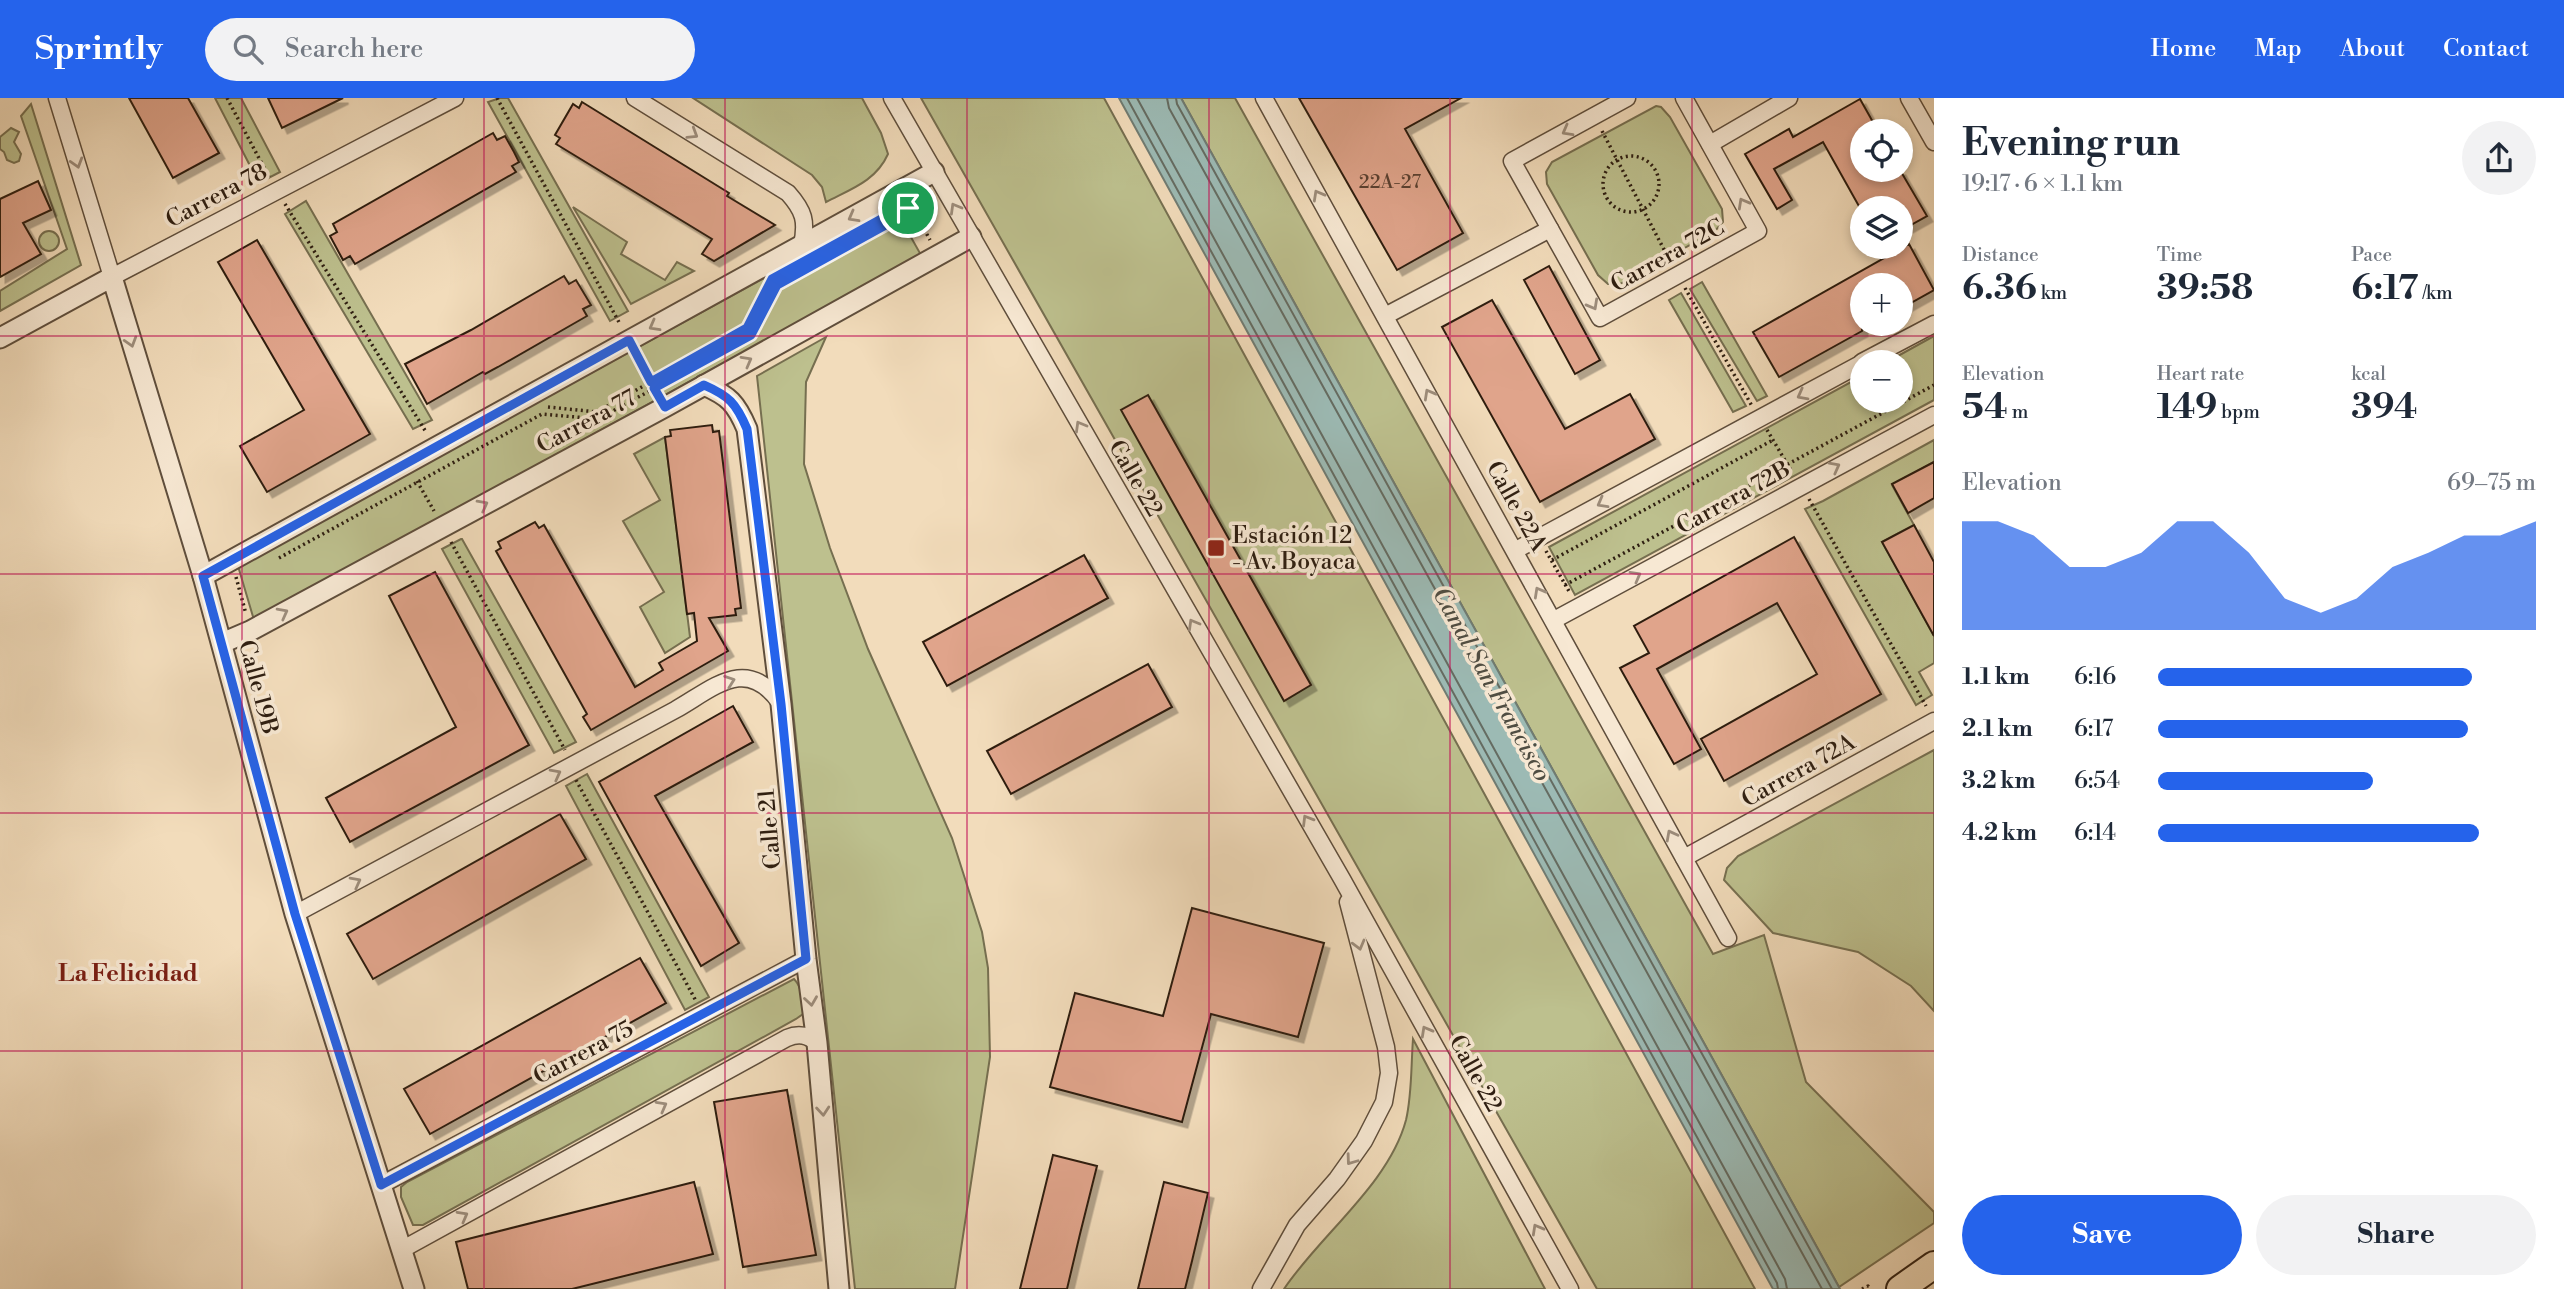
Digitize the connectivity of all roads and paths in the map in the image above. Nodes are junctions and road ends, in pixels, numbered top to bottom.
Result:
1 (57, 98) edge
2 (227, 98) edge
3 (455, 98) edge
4 (497, 98) edge
5 (635, 98) edge
6 (892, 98) edge
7 (1264, 98) edge
8 (1627, 98) edge
9 (1684, 98) edge
10 (1789, 98) edge
11 (1909, 98) edge
12 (1601, 130) dead end
13 (1934, 142) edge
14 (1710, 144) junction
15 (1617, 160) junction
16 (934, 172) junction
17 (277, 191) junction
18 (904, 208) dead end
19 (912, 208) junction
20 (1643, 209) junction
21 (1550, 229) junction
22 (971, 237) junction
23 (931, 244) dead end
24 (802, 245) junction
25 (1669, 260) dead end
26 (111, 277) junction
27 (772, 279) dead end
28 (1682, 283) dead end
29 (1385, 316) junction
30 (1934, 324) edge
31 (0, 338) edge
32 (629, 340) junction
33 (739, 342) dead end
34 (1885, 350) edge
35 (715, 355) dead end
36 (1850, 369) edge
37 (651, 382) junction
38 (704, 385) junction
39 (1934, 385) edge
40 (654, 388) junction
41 (542, 406) dead end
42 (665, 407) junction
43 (1934, 415) edge
44 (1759, 418) junction
45 (426, 432) dead end
46 (1773, 440) junction
47 (407, 462) junction
48 (1788, 464) junction
49 (1795, 476) dead end
50 (418, 482) junction
51 (1812, 506) dead end
52 (443, 527) junction
53 (1545, 549) dead end
54 (1516, 550) junction
55 (277, 559) dead end
56 (1552, 560) junction
57 (234, 568) dead end
58 (203, 576) junction
59 (1565, 585) junction
60 (1572, 596) dead end
61 (1554, 620) junction
62 (248, 623) dead end
63 (222, 643) junction
64 (781, 704) junction
65 (1926, 706) dead end
66 (1934, 721) edge
67 (566, 752) dead end
68 (574, 775) dead end
69 (1684, 858) junction
70 (1342, 879) junction
71 (295, 914) junction
72 (1728, 938) dead end
73 (806, 959) junction
74 (699, 1007) dead end
75 (817, 1043) junction
76 (381, 1185) junction
77 (403, 1249) junction
78 (1934, 1265) edge
79 (1869, 1287) edge
80 (414, 1289) edge
81 (839, 1289) edge
82 (1261, 1289) edge
83 (1570, 1289) edge
84 (1862, 1289) edge
85 (1900, 1289) edge

1 -> 26 street, Calle 19B
2 - 17 path
3 - 17 street, Carrera 78
4 - 32 path
5 -> 24 street
6 - 16 street, Calle 22
29 -> 7 street, Calle 22A
8 -> 21 street, Carrera 72C
9 - 14 street, Carrera 72C
10 - 14 street
11 - 13 street
12 - 15 path
21 -> 14 street, Carrera 72C
15 - 20 path
15 - 20 path
15 - 20 path
22 -> 16 street, Calle 22
16 -> 24 street
17 - 26 street, Carrera 78
17 - 45 path
18 - 19 path
19 - 23 path
19 - 33 path
20 - 25 path
21 - 29 street
38 -> 22 street, Carrera 77
70 -> 22 street, Calle 22
24 -> 32 street
26 - 31 street, Carrera 78
26 -> 58 street, Calle 19B
27 - 37 path
28 - 44 path
54 -> 29 street, Calle 22A
30 - 34 street
32 - 37 path
32 - 47 street
35 - 40 path
36 -> 44 street
37 - 40 path
37 - 41 path
38 - 42 street, Carrera 77
38 - 64 street, Calle 21
39 - 48 path
40 - 42 path
40 - 50 path
52 -> 42 street, Carrera 77
61 -> 43 street, Carrera 72B
44 - 46 path
44 -> 54 street
46 - 48 path
46 - 56 path
47 - 50 path
47 - 58 street
48 - 49 path
48 - 59 path
50 - 52 path
50 - 55 path
51 - 65 path
63 -> 52 street, Carrera 77
52 - 67 path
53 - 56 path
61 -> 54 street, Calle 22A
56 - 59 path
57 - 62 path
58 - 63 street, Calle 19B
59 - 60 path
69 -> 61 street, Calle 22A
63 - 71 street, Calle 19B
71 -> 64 street
64 - 73 street, Calle 21
66 - 69 street, Carrera 72A
68 - 74 path
69 - 72 street, Calle 22A
70 -> 82 street, Calle 22
83 -> 70 street, Calle 22
71 - 76 street, Calle 19B
73 -> 75 street, Calle 21
73 - 76 street, Carrera 75
77 -> 75 street
75 -> 81 street, Calle 21
76 - 77 street, Calle 19B
77 - 80 street, Calle 19B
78 - 85 highway
79 - 84 path

